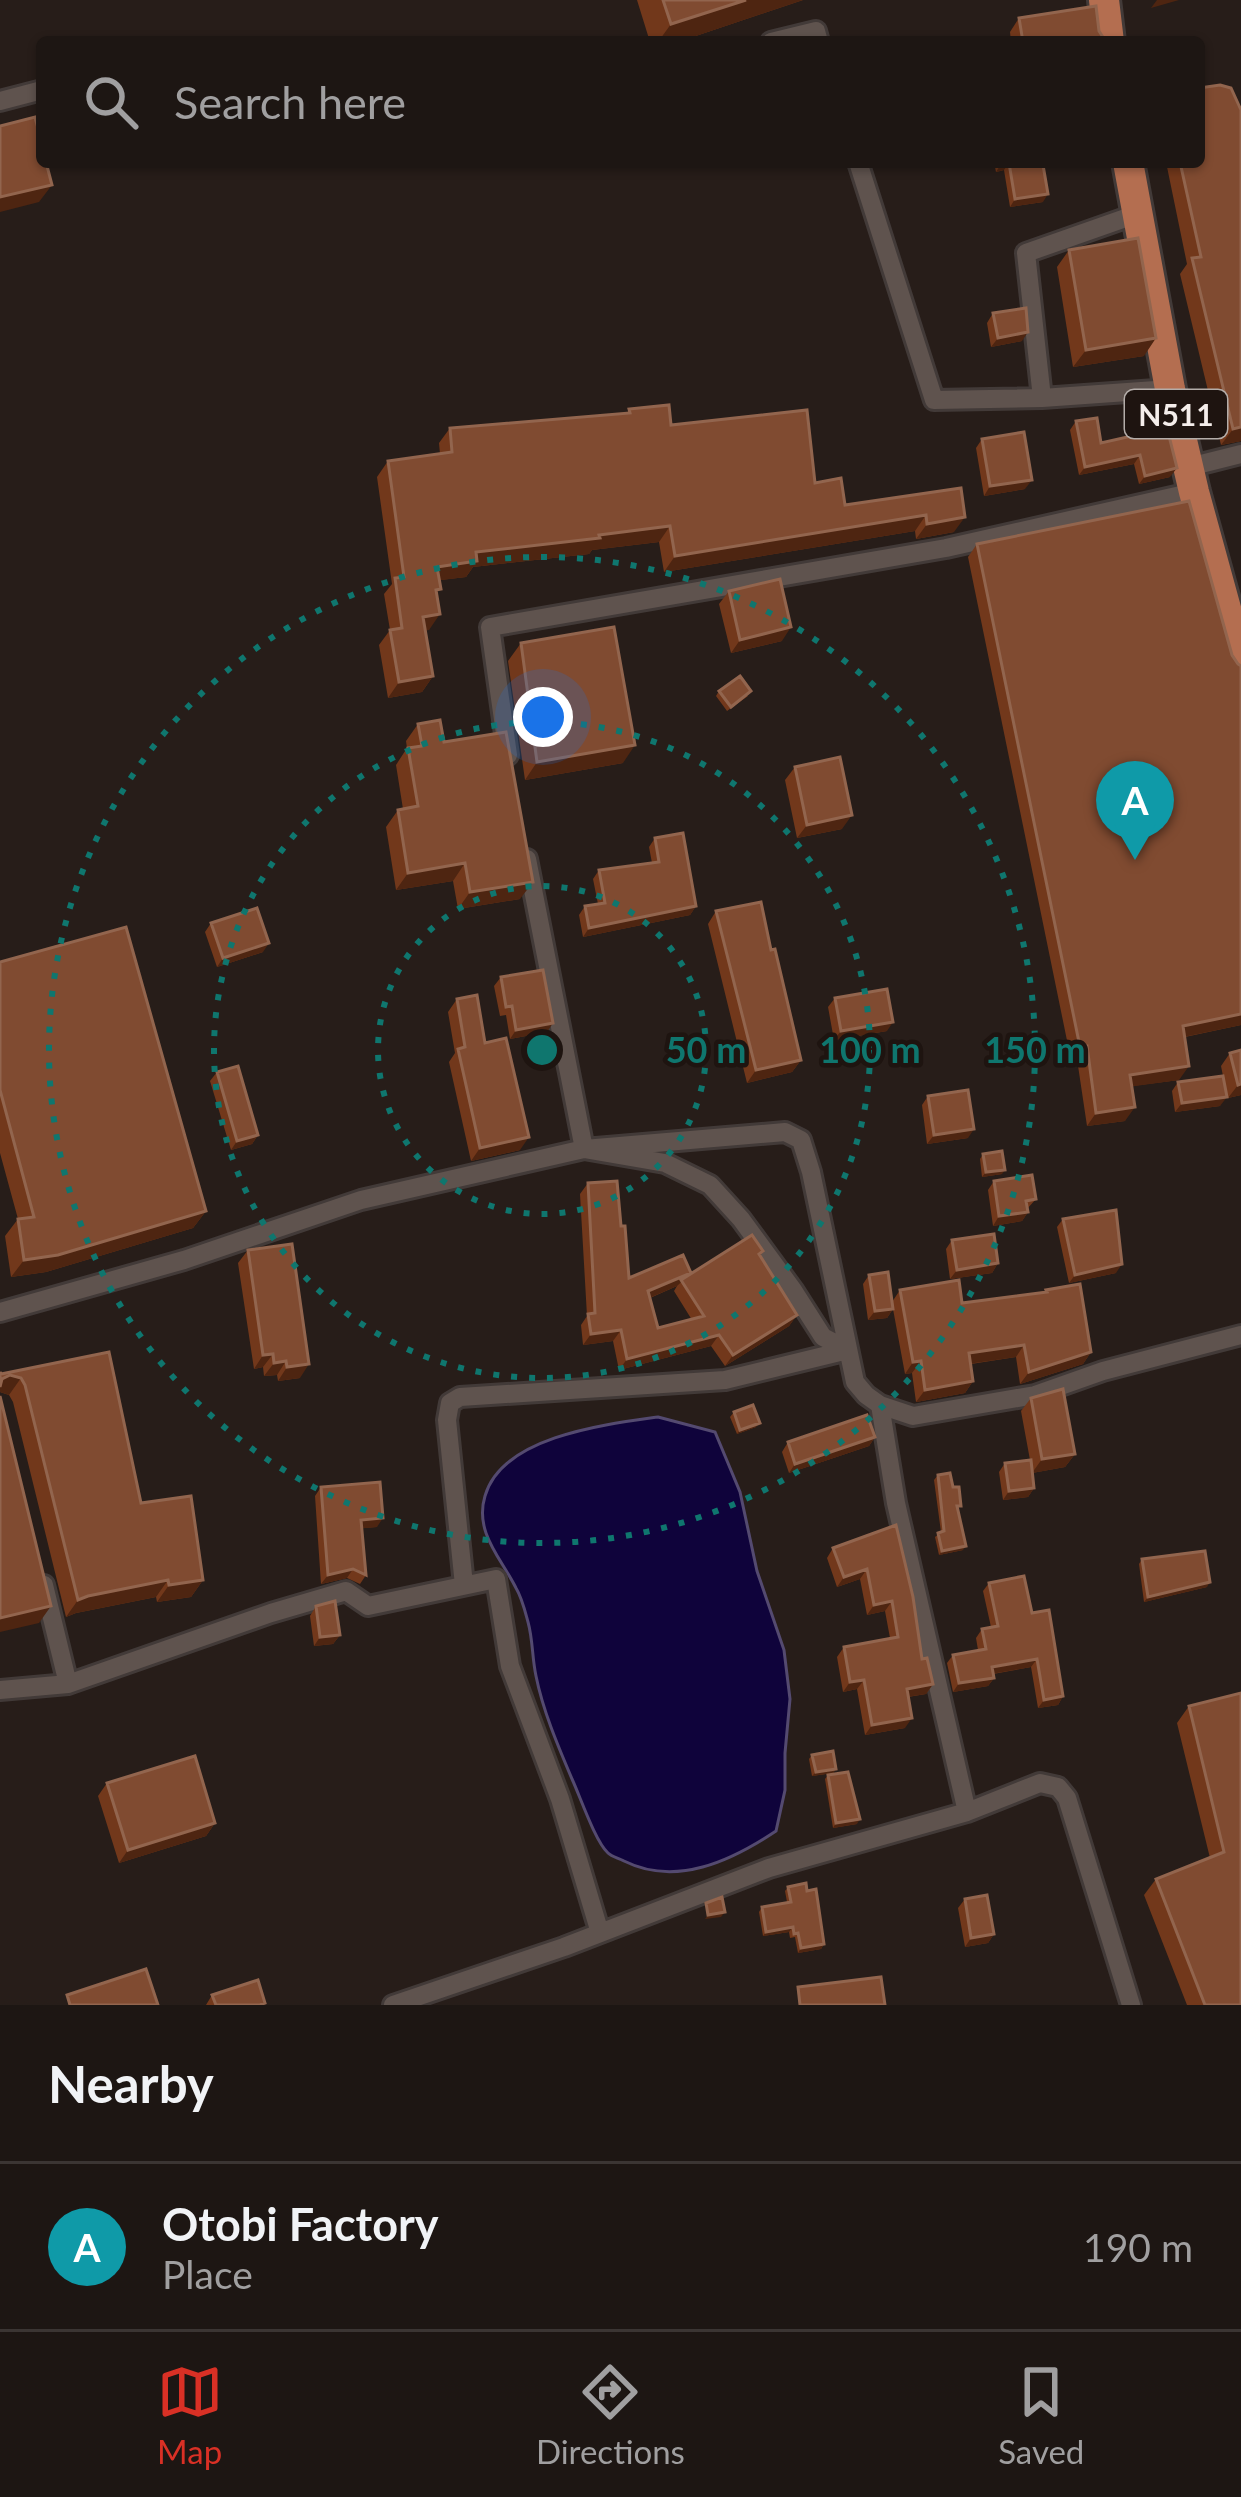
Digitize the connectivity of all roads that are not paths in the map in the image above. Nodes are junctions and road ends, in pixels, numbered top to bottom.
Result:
1 (1104, 0) edge
2 (1108, 36) edge
3 (36, 92) edge
4 (0, 101) edge
5 (860, 168) edge
6 (1128, 168) edge
7 (1137, 214) junction
8 (1170, 389) junction
9 (1042, 398) junction
10 (1241, 454) edge
11 (1192, 480) junction
12 (1241, 663) edge
13 (510, 769) edge
14 (523, 839) edge
15 (584, 1149) junction
16 (0, 1312) edge
17 (1241, 1335) edge
18 (848, 1350) junction
19 (880, 1405) junction
20 (40, 1568) edge
21 (464, 1586) junction
22 (68, 1684) junction
23 (0, 1690) edge
24 (967, 1812) junction
25 (600, 1934) junction
26 (393, 2005) edge
27 (1131, 2005) edge

1 - 2 highway
3 - 4 street
5 - 9 street
6 - 7 highway, N511
7 - 8 highway, N511
7 - 9 street
8 - 9 street
8 - 11 highway, N511
10 - 11 street
11 - 12 highway, N511
11 - 13 street
14 - 15 street
15 - 16 street
15 - 18 street
15 - 18 street
17 - 19 street
18 - 19 street
18 - 21 street
19 - 24 street
20 - 22 street
21 - 22 street
21 - 25 street
22 - 23 street
24 - 25 street
24 - 27 street
25 - 26 street

